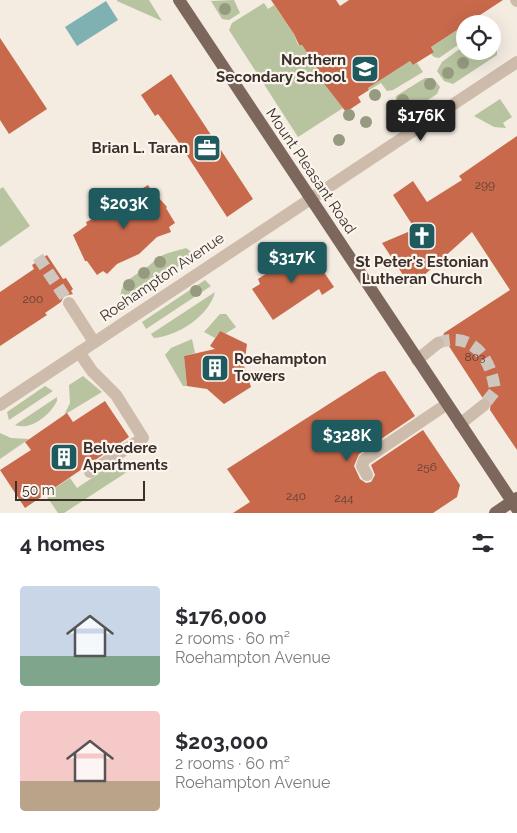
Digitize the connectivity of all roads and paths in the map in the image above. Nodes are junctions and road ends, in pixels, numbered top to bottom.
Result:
1 (179, 0) edge
2 (517, 62) edge
3 (310, 200) junction
4 (69, 303) tunnel mouth
5 (94, 342) junction
6 (438, 343) tunnel mouth
7 (79, 352) junction
8 (417, 360) junction
9 (447, 404) junction
10 (0, 405) edge
11 (484, 405) tunnel mouth
12 (460, 424) junction
13 (90, 472) dead end
14 (367, 475) dead end
15 (515, 503) edge
16 (495, 513) edge

1 - 3 main road, Mount Pleasant Road
2 - 3 street, Roehampton Avenue
3 - 5 street, Roehampton Avenue
3 - 8 main road, Mount Pleasant Road
4 - 5 street
5 - 7 street, Roehampton Avenue
6 - 8 street
7 - 10 street, Roehampton Avenue
7 - 13 street
8 - 9 main road, Mount Pleasant Road
9 - 12 main road, Mount Pleasant Road
9 - 14 street
11 - 12 street
12 - 15 main road, Mount Pleasant Road
15 - 16 main road

